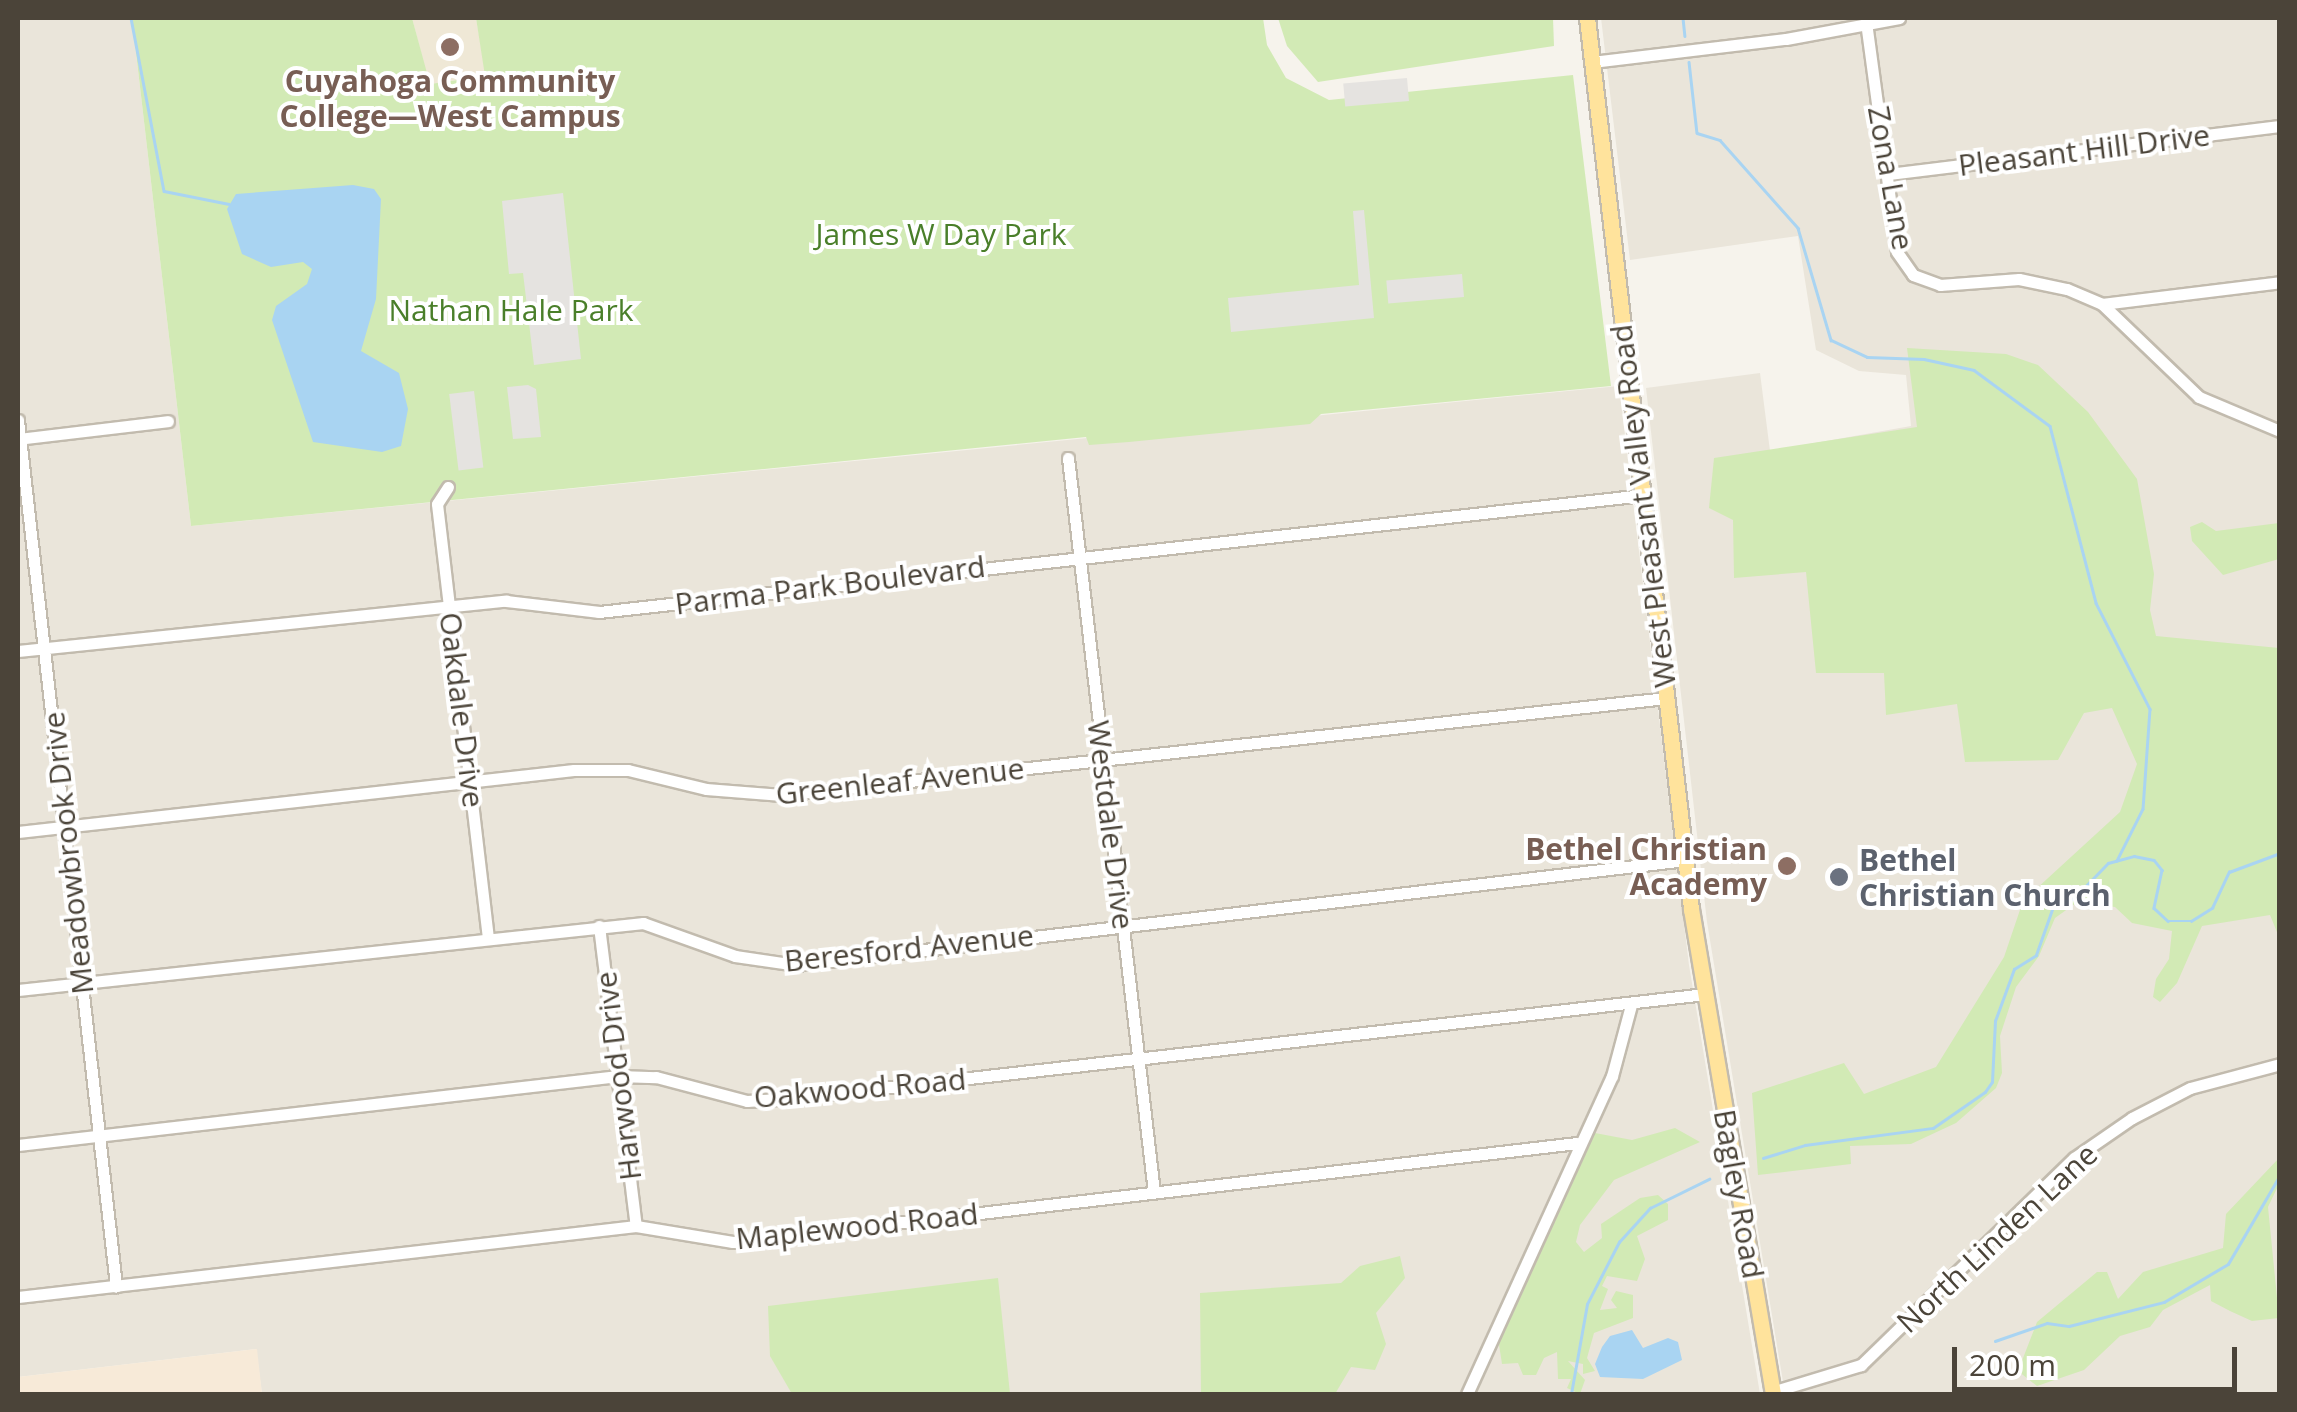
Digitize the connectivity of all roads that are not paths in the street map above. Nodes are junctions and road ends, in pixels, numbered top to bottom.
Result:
1 (1587, 18) edge
2 (1900, 18) edge
3 (1866, 22) junction
4 (1592, 62) junction
5 (2280, 126) edge
6 (1888, 174) junction
7 (2280, 282) edge
8 (2102, 304) junction
9 (18, 420) edge
10 (168, 421) dead end
11 (2280, 431) edge
12 (18, 439) edge
13 (1068, 458) dead end
14 (448, 486) dead end
15 (1643, 495) junction
16 (1078, 556) junction
17 (448, 606) junction
18 (44, 648) junction
19 (18, 651) edge
20 (1666, 698) junction
21 (1103, 759) junction
22 (472, 783) junction
23 (65, 827) junction
24 (18, 832) edge
25 (1686, 860) junction
26 (1123, 924) junction
27 (599, 926) junction
28 (488, 937) junction
29 (82, 983) junction
30 (18, 990) edge
31 (1705, 994) junction
32 (1631, 1005) junction
33 (1141, 1060) junction
34 (2280, 1064) edge
35 (618, 1076) junction
36 (101, 1136) junction
37 (1578, 1142) junction
38 (18, 1145) edge
39 (1154, 1192) junction
40 (636, 1226) junction
41 (116, 1286) junction
42 (18, 1298) edge
43 (1773, 1393) edge
44 (1467, 1394) edge

1 - 4 main road, West Pleasant Valley Road
2 - 3 street
3 - 4 street
3 - 6 street, Zona Lane
4 - 15 main road, West Pleasant Valley Road
5 - 6 street, Pleasant Hill Drive
6 - 8 street, Zona Lane
7 - 8 street
8 - 11 street, Zona Lane
9 - 12 street, Meadowbrook Drive
10 - 12 street
12 - 18 street, Meadowbrook Drive
13 - 16 street, Westdale Drive
14 - 17 street, Oakdale Drive
15 - 16 street, Parma Park Boulevard
15 - 20 main road, West Pleasant Valley Road
16 - 17 street, Parma Park Boulevard
16 - 21 street, Westdale Drive
17 - 18 street, Parma Park Boulevard
17 - 22 street, Oakdale Drive
18 - 19 street, Parma Park Boulevard
18 - 23 street, Meadowbrook Drive
20 - 21 street, Greenleaf Avenue
20 - 25 main road, West Pleasant Valley Road
21 - 22 street, Greenleaf Avenue
21 - 26 street, Westdale Drive
22 - 23 street, Greenleaf Avenue
22 - 28 street, Oakdale Drive
23 - 24 street, Greenleaf Avenue
23 - 29 street, Meadowbrook Drive
25 - 26 street, Beresford Avenue
25 - 31 main road, West Pleasant Valley Road
26 - 27 street, Beresford Avenue
26 - 33 street, Westdale Drive
27 - 28 street, Beresford Avenue
27 - 35 street, Harwood Drive
28 - 29 street, Beresford Avenue
29 - 30 street, Beresford Avenue
29 - 36 street, Meadowbrook Drive
31 - 32 street, Oakwood Road
31 - 43 main road, Bagley Road
32 - 33 street, Oakwood Road
32 - 37 street
33 - 35 street, Oakwood Road
33 - 39 street, Westdale Drive
34 - 43 street, North Linden Lane
35 - 36 street, Oakwood Road
35 - 40 street, Harwood Drive
36 - 38 street, Oakwood Road
36 - 41 street, Meadowbrook Drive
37 - 39 street, Maplewood Road
37 - 44 street
39 - 40 street, Maplewood Road
40 - 41 street, Maplewood Road
41 - 42 street, Maplewood Road

